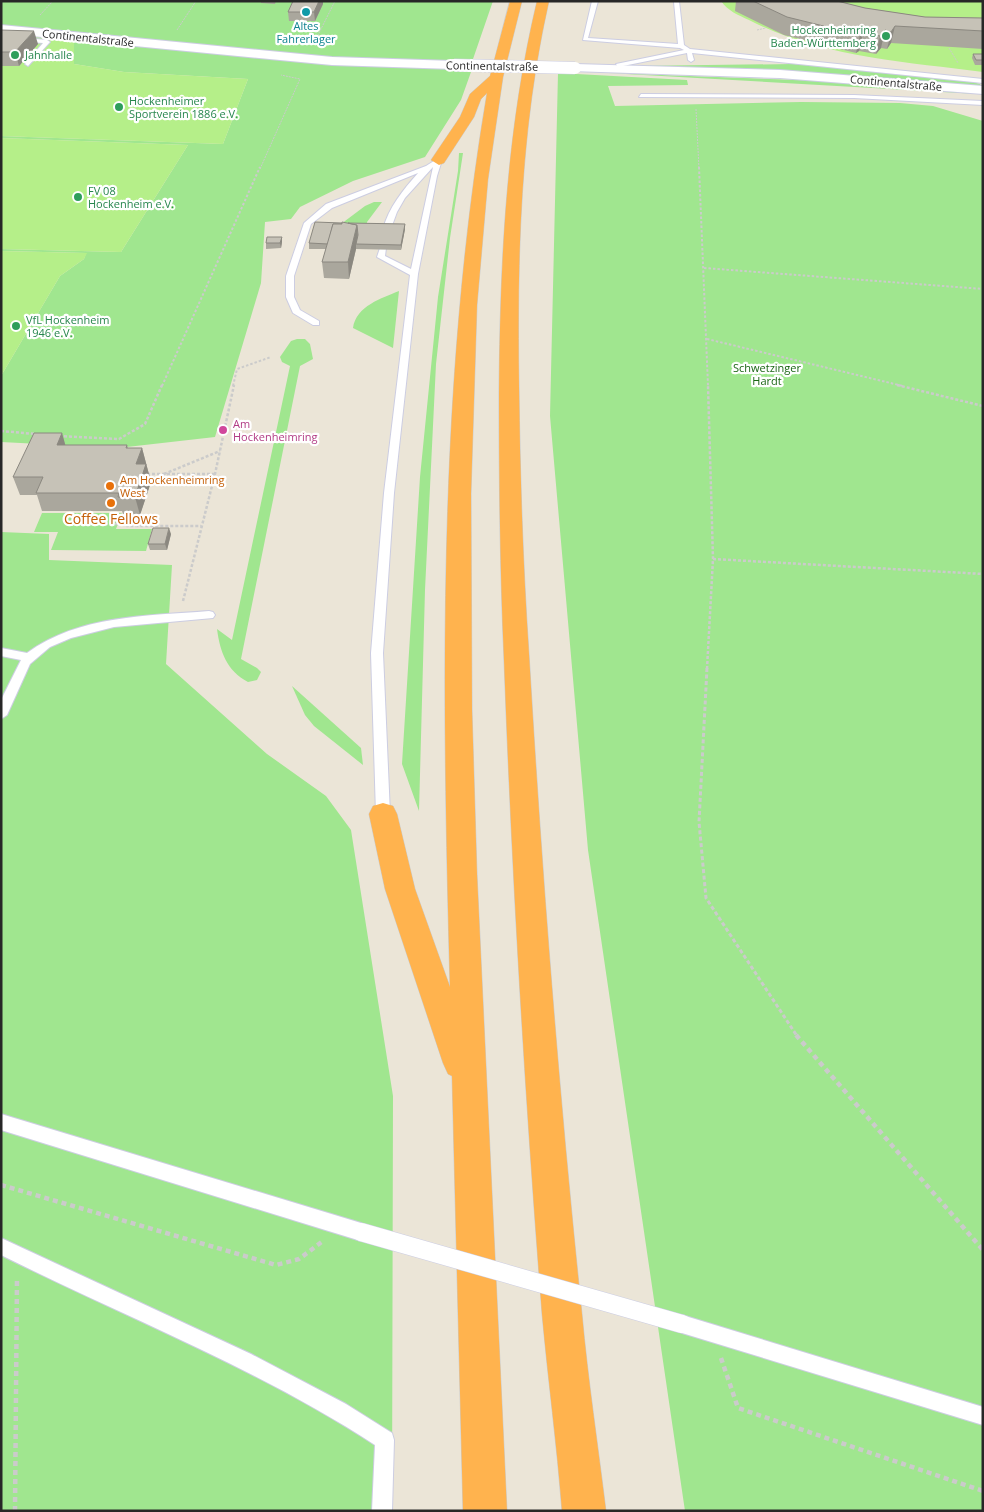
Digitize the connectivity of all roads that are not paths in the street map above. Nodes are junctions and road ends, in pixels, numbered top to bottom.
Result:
1 (516, 1) edge
2 (543, 1) edge
3 (595, 1) edge
4 (677, 2) edge
5 (1, 29) edge
6 (1, 38) edge
7 (681, 46) junction
8 (689, 51) junction
9 (691, 60) dead end
10 (28, 64) dead end
11 (618, 65) dead end
12 (496, 77) junction
13 (983, 81) edge
14 (983, 90) edge
15 (641, 96) dead end
16 (983, 103) edge
17 (434, 164) junction
18 (387, 229) edge
19 (382, 250) edge
20 (414, 274) junction
21 (316, 323) dead end
22 (209, 615) dead end
23 (1, 652) edge
24 (29, 657) junction
25 (1, 715) edge
26 (383, 814) joint
27 (469, 1088) junction
28 (1, 1122) edge
29 (9, 1250) edge
30 (983, 1416) edge
31 (382, 1511) edge
32 (485, 1511) edge
33 (584, 1511) edge

1 - 12 highway
2 - 33 highway
3 - 7 lane
4 - 7 lane
5 - 14 street, Continentalstraße, bridge
6 - 10 lane
7 - 8 lane
8 - 9 lane
8 - 11 lane
8 - 13 lane
12 - 17 highway
12 - 27 highway
15 - 16 lane
17 - 18 lane
17 - 20 lane
17 - 21 lane
19 - 20 lane
20 - 26 lane
22 - 24 lane
23 - 24 lane
24 - 25 lane
26 - 27 highway
27 - 32 highway
28 - 30 lane, bridge
29 - 31 lane

